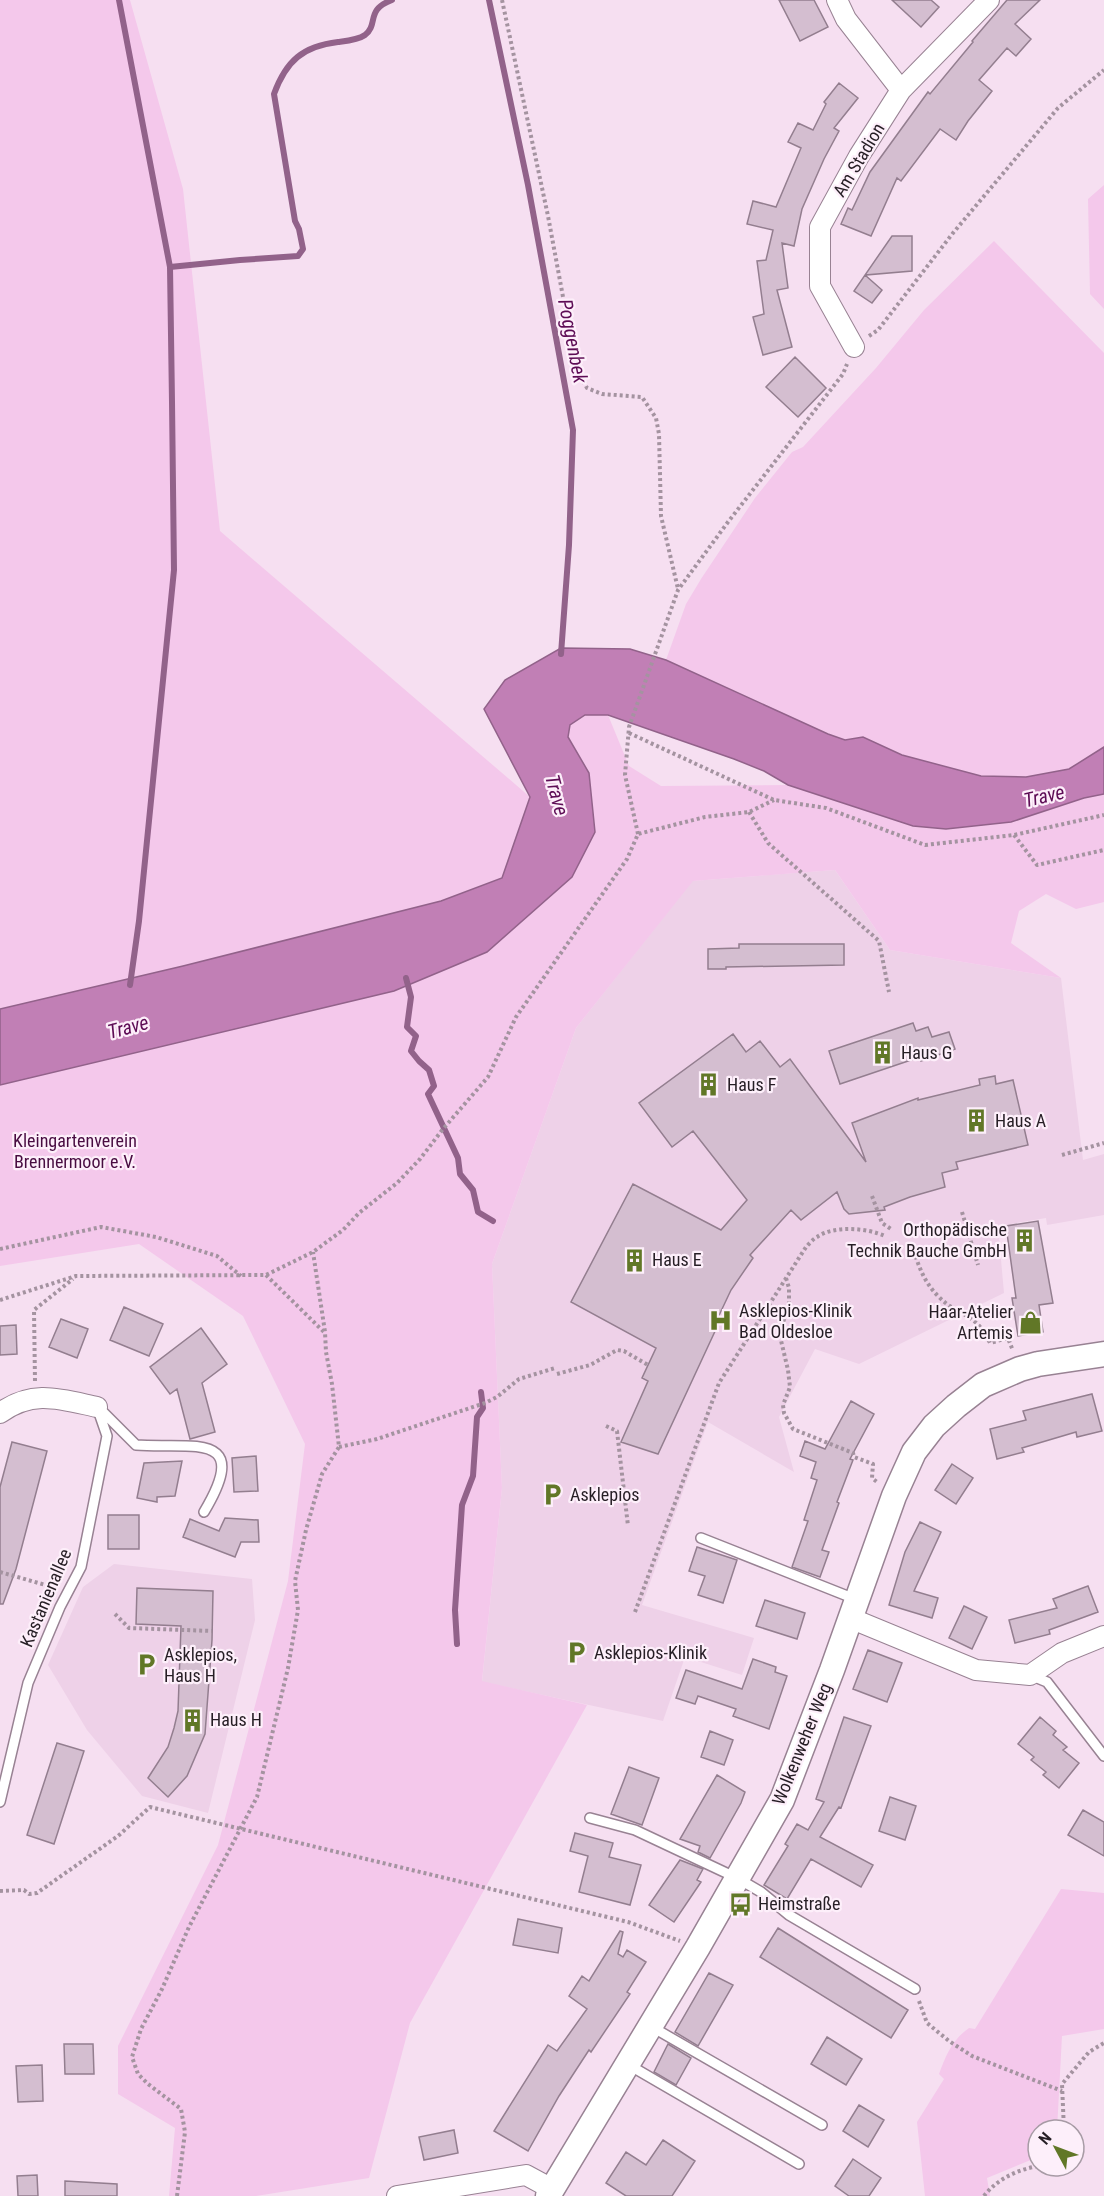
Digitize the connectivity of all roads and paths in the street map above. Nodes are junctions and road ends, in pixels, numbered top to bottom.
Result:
1 (502, 0) edge
2 (837, 0) edge
3 (989, 0) edge
4 (1104, 70) edge
5 (902, 90) junction
6 (854, 347) junction
7 (678, 590) junction
8 (629, 730) junction
9 (774, 800) junction
10 (749, 812) junction
11 (1104, 815) edge
12 (638, 834) junction
13 (1014, 835) junction
14 (1104, 850) edge
15 (889, 992) dead end
16 (1104, 1143) edge
17 (1062, 1155) dead end
18 (872, 1196) dead end
19 (962, 1212) dead end
20 (891, 1228) dead end
21 (885, 1236) dead end
22 (912, 1245) dead end
23 (0, 1249) edge
24 (313, 1252) junction
25 (978, 1266) dead end
26 (266, 1275) junction
27 (76, 1276) junction
28 (241, 1276) junction
29 (786, 1278) junction
30 (0, 1300) edge
31 (325, 1332) junction
32 (1104, 1354) edge
33 (648, 1365) dead end
34 (555, 1368) dead end
35 (1020, 1369) junction
36 (557, 1374) dead end
37 (35, 1397) junction
38 (97, 1407) junction
39 (0, 1413) edge
40 (606, 1426) dead end
41 (339, 1447) junction
42 (894, 1496) junction
43 (204, 1512) dead end
44 (628, 1526) dead end
45 (701, 1538) dead end
46 (0, 1572) edge
47 (69, 1591) junction
48 (853, 1609) junction
49 (635, 1612) dead end
50 (115, 1614) dead end
51 (212, 1631) dead end
52 (1104, 1636) edge
53 (1030, 1675) junction
54 (1104, 1756) edge
55 (0, 1802) edge
56 (590, 1818) dead end
57 (240, 1829) junction
58 (737, 1878) junction
59 (0, 1891) edge
60 (698, 1947) junction
61 (915, 1989) joint
62 (650, 2025) junction
63 (1104, 2043) edge
64 (627, 2063) junction
65 (1062, 2091) junction
66 (1063, 2118) edge
67 (822, 2125) dead end
68 (799, 2164) dead end
69 (1026, 2168) edge
70 (550, 2193) edge
71 (177, 2196) edge
72 (397, 2196) edge
73 (984, 2196) edge

1 - 7 path
2 - 5 street
3 - 5 street, Am Stadion
4 - 6 path
5 - 6 street, Am Stadion
6 - 7 path
7 - 8 path
8 - 9 path
8 - 12 path
9 - 10 path
9 - 13 path
10 - 12 path
10 - 15 path
11 - 13 path
12 - 24 path
13 - 14 path
16 - 17 path
18 - 20 path
19 - 25 path
21 - 29 path
22 - 35 path
23 - 28 path
24 - 26 path
24 - 31 path
26 - 28 path
26 - 31 path
27 - 28 path
27 - 30 path
27 - 37 path
29 - 42 path
29 - 49 path
31 - 41 path
32 - 35 street, Wolkenweher Weg
33 - 36 path
34 - 41 path
35 - 42 street, Wolkenweher Weg
37 - 38 street
37 - 39 street
38 - 43 lane
38 - 47 lane, Kastanienallee
40 - 44 path
41 - 57 path
42 - 48 street, Wolkenweher Weg
45 - 48 lane
46 - 47 path
47 - 55 lane, Kastanienallee
48 - 53 street
48 - 58 street, Wolkenweher Weg
50 - 51 path
52 - 53 street
53 - 54 lane
56 - 58 lane
57 - 59 path
57 - 60 path
57 - 71 path
58 - 60 street, Wolkenweher Weg
58 - 61 lane
60 - 62 street, Wolkenweher Weg
61 - 65 path
62 - 64 street, Wolkenweher Weg
62 - 67 lane
63 - 65 path
64 - 68 lane
64 - 70 street, Wolkenweher Weg
65 - 66 path
69 - 73 path
70 - 72 street

